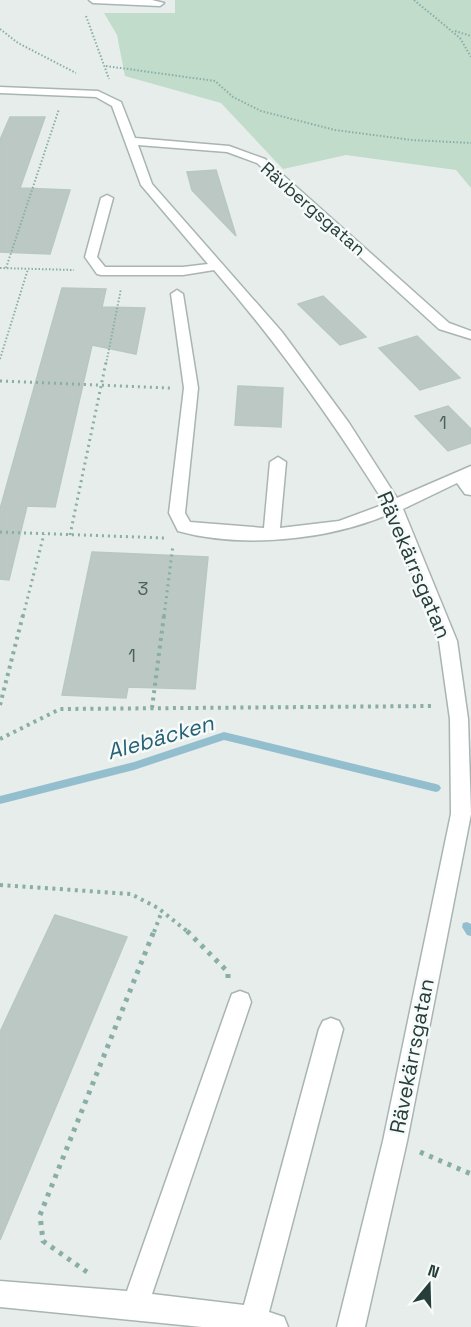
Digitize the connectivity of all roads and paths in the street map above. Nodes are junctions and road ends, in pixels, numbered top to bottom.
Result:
1 (93, 0) edge
2 (414, 0) edge
3 (160, 3) dead end
4 (83, 10) dead end
5 (0, 29) edge
6 (451, 30) junction
7 (471, 36) edge
8 (471, 57) edge
9 (106, 66) junction
10 (0, 90) edge
11 (106, 93) junction
12 (55, 105) dead end
13 (130, 141) junction
14 (471, 143) edge
15 (107, 198) dead end
16 (218, 266) junction
17 (0, 268) edge
18 (6, 268) junction
19 (28, 269) junction
20 (101, 270) junction
21 (124, 271) junction
22 (177, 294) dead end
23 (471, 335) edge
24 (0, 360) edge
25 (0, 381) edge
26 (102, 385) junction
27 (191, 388) junction
28 (278, 462) dead end
29 (466, 473) edge
30 (471, 490) edge
31 (393, 504) junction
32 (0, 532) edge
33 (272, 532) junction
34 (44, 534) junction
35 (70, 535) junction
36 (0, 705) edge
37 (434, 706) dead end
38 (152, 708) junction
39 (0, 739) edge
40 (466, 815) edge
41 (0, 885) edge
42 (162, 911) junction
43 (240, 1002) joint
44 (331, 1029) dead end
45 (395, 1141) junction
46 (471, 1174) edge
47 (89, 1273) dead end
48 (0, 1294) edge
49 (135, 1305) junction
50 (264, 1324) edge
51 (351, 1327) edge

1 - 3 street
2 - 6 path
4 - 9 path
5 - 11 path
6 - 7 path
6 - 8 path
9 - 11 path
9 - 14 path
10 - 11 street
11 - 13 street, Rävekärrsgatan
12 - 18 path
13 - 16 street, Rävekärrsgatan
13 - 23 street, Rävbergsgatan
15 - 20 street
16 - 21 street
16 - 31 street, Rävekärrsgatan
17 - 18 path
18 - 19 path
19 - 20 path
19 - 24 path
20 - 21 street
21 - 26 path
22 - 27 street
25 - 26 path
26 - 27 path
26 - 35 path
27 - 33 street
28 - 33 street
29 - 30 street
29 - 31 street
31 - 33 street
31 - 40 street, Rävekärrsgatan
32 - 34 path
34 - 35 path
34 - 36 path
35 - 38 path
37 - 38 path
38 - 39 path
40 - 45 street, Rävekärrsgatan
41 - 42 path
42 - 43 path
42 - 47 path
43 - 49 street
44 - 50 street
45 - 46 path
45 - 51 street, Rävekärrsgatan
48 - 49 street
49 - 50 street

